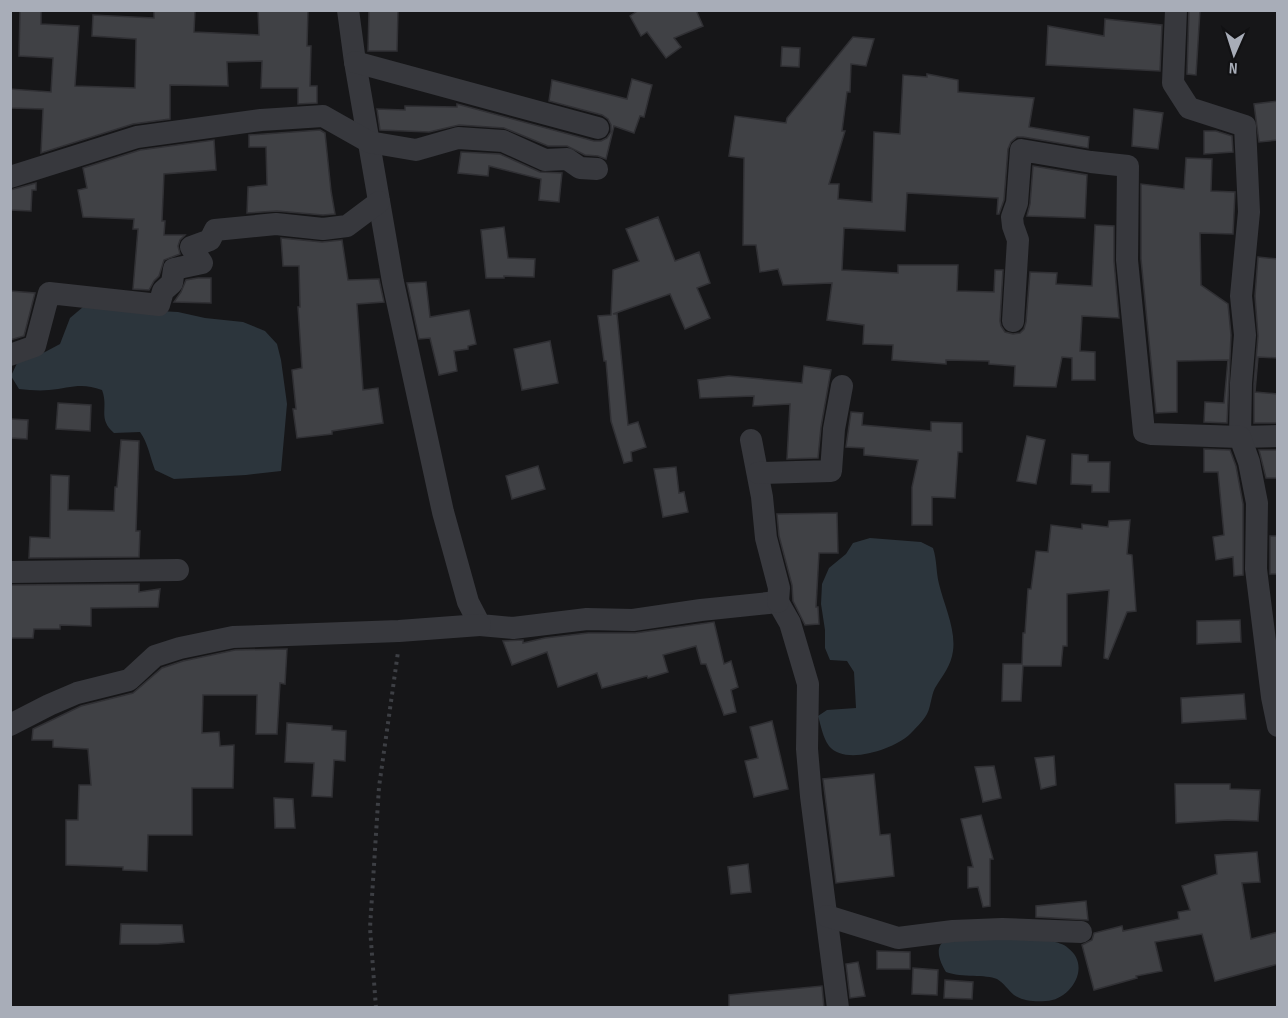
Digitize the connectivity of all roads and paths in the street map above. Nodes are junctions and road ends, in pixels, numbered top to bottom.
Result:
1 (348, 10) edge
2 (1176, 10) edge
3 (355, 62) junction
4 (598, 128) dead end
5 (369, 142) junction
6 (597, 169) dead end
7 (10, 177) edge
8 (379, 201) junction
9 (1013, 321) dead end
10 (10, 355) edge
11 (842, 386) dead end
12 (1278, 436) edge
13 (1240, 437) junction
14 (751, 440) dead end
15 (758, 473) junction
16 (178, 570) dead end
17 (10, 572) edge
18 (778, 602) junction
19 (480, 625) junction
20 (399, 631) junction
21 (10, 725) edge
22 (1278, 726) edge
23 (826, 916) junction
24 (1081, 932) dead end
25 (376, 1008) edge
26 (838, 1008) edge

1 - 3 street
2 - 13 street
3 - 4 street
3 - 5 street
5 - 6 street
5 - 7 street
5 - 8 street
8 - 10 street
8 - 19 street
9 - 13 street
11 - 15 street
12 - 13 street
13 - 22 street
14 - 15 street
15 - 18 street
16 - 17 street
18 - 19 street
18 - 23 street
19 - 20 street
20 - 21 street
20 - 25 path
23 - 24 street
23 - 26 street

